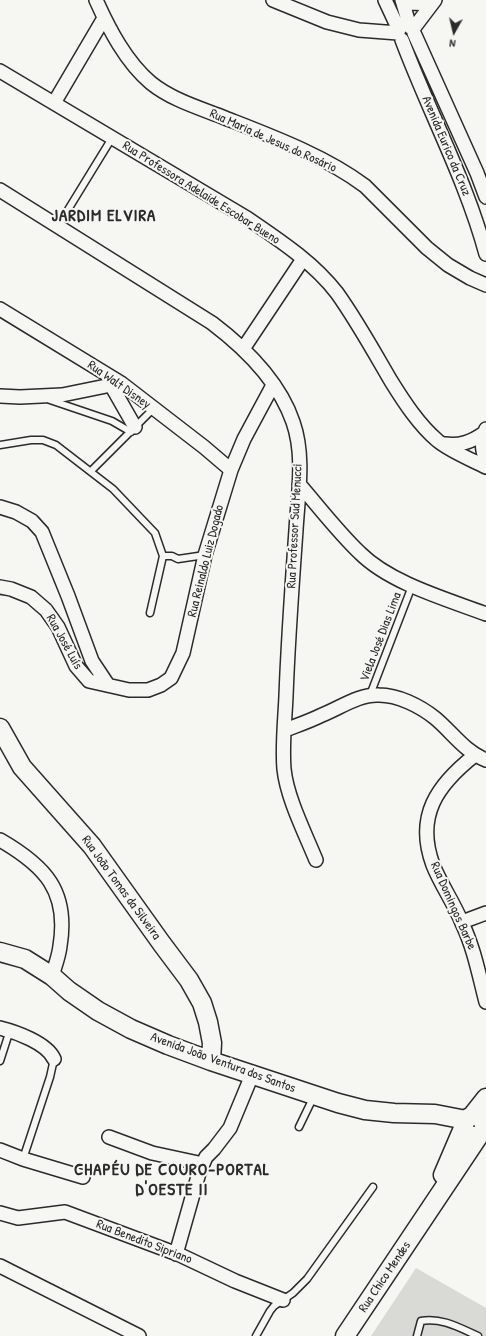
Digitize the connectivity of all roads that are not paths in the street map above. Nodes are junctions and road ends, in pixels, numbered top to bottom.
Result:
1 (96, 0) edge
2 (273, 0) edge
3 (385, 0) edge
4 (403, 0) edge
5 (433, 2) edge
6 (292, 5) edge
7 (104, 18) junction
8 (406, 32) junction
9 (0, 71) edge
10 (54, 103) junction
11 (112, 138) junction
12 (0, 190) edge
13 (486, 196) edge
14 (58, 226) junction
15 (486, 254) edge
16 (304, 259) junction
17 (486, 285) edge
18 (0, 309) edge
19 (243, 349) junction
20 (116, 384) junction
21 (273, 385) junction
22 (0, 396) edge
23 (40, 396) junction
24 (154, 408) junction
25 (133, 429) junction
26 (485, 431) edge
27 (443, 444) junction
28 (0, 445) edge
29 (486, 461) edge
30 (486, 467) edge
31 (231, 470) junction
32 (91, 471) junction
33 (300, 484) junction
34 (0, 507) edge
35 (205, 555) junction
36 (163, 556) junction
37 (412, 586) junction
38 (0, 587) edge
39 (150, 613) dead end
40 (486, 614) edge
41 (108, 685) junction
42 (370, 695) junction
43 (0, 728) edge
44 (285, 730) junction
45 (480, 758) edge
46 (0, 840) edge
47 (316, 860) dead end
48 (486, 913) edge
49 (462, 922) junction
50 (0, 952) edge
51 (52, 976) junction
52 (486, 1002) edge
53 (5, 1029) edge
54 (54, 1059) joint
55 (0, 1061) edge
56 (212, 1062) junction
57 (252, 1075) junction
58 (314, 1095) junction
59 (486, 1098) edge
60 (475, 1125) edge
61 (299, 1127) dead end
62 (109, 1137) dead end
63 (0, 1150) edge
64 (23, 1159) junction
65 (203, 1164) junction
66 (82, 1177) dead end
67 (373, 1187) dead end
68 (0, 1213) edge
69 (176, 1254) junction
70 (0, 1266) edge
71 (283, 1300) junction
72 (139, 1336) edge
73 (256, 1336) edge
74 (345, 1336) edge
75 (417, 1336) edge
76 (478, 1336) edge

1 - 7 street, Rua Maria de Jesus do Rosário
2 - 6 street
3 - 8 street, Avenida Eurico da Cruz
4 - 5 street
4 - 8 street, Avenida Eurico da Cruz
5 - 8 street
6 - 8 street
7 - 10 street
7 - 17 street, Rua Maria de Jesus do Rosário
8 - 13 street, Avenida Eurico da Cruz
8 - 15 street, Avenida Eurico da Cruz
9 - 10 street, Rua Professora Adelaide Escobar Bueno
10 - 11 street, Rua Professora Adelaide Escobar Bueno
11 - 14 lane
11 - 16 street, Rua Professora Adelaide Escobar Bueno
12 - 14 street, Rua Professor Sud Menucci
14 - 19 street, Rua Professor Sud Menucci
16 - 19 street
16 - 27 street, Rua Professora Adelaide Escobar Bueno
18 - 20 street, Rua Walt Disney
19 - 21 street, Rua Professor Sud Menucci
20 - 23 street
20 - 24 street, Rua Walt Disney
20 - 25 street
21 - 31 street, Rua Reinaldo Luiz Dogado
21 - 33 street, Rua Professor Sud Menucci
22 - 23 street
23 - 25 lane
24 - 25 lane
24 - 31 street, Rua Walt Disney
25 - 32 lane
26 - 27 street
26 - 29 street
27 - 30 street, Rua Professora Adelaide Escobar Bueno
28 - 32 lane
31 - 35 street, Rua Reinaldo Luiz Dogado
32 - 36 lane
33 - 37 street
33 - 44 street, Rua Professor Sud Menucci
34 - 41 street
35 - 36 lane
35 - 41 street, Rua Reinaldo Luiz Dogado
36 - 39 lane
37 - 40 street
37 - 42 lane, Viela José Dias Lima
38 - 41 street, Rua José Luís
42 - 44 street
42 - 45 street
43 - 56 street, Rua João Tomas da Silveira
44 - 47 street, Rua Professor Sud Menucci
45 - 49 street, Rua Domingos Barbe
46 - 51 street
48 - 49 street
49 - 52 street, Rua Domingos Barbe
50 - 51 street, Avenida João Ventura dos Santos
51 - 56 street, Avenida João Ventura dos Santos
53 - 54 street
53 - 55 lane
54 - 64 lane
56 - 57 street, Avenida João Ventura dos Santos
57 - 58 street, Avenida João Ventura dos Santos
57 - 65 street
58 - 60 street, Avenida João Ventura dos Santos
58 - 61 lane
59 - 60 street, Rua Chico Mendes
60 - 74 street, Rua Chico Mendes
62 - 65 street
63 - 64 street
64 - 66 street
65 - 69 street
67 - 71 lane
68 - 69 street, Rua Benedito Sipriano
69 - 71 street, Rua Benedito Sipriano
70 - 72 street
71 - 73 lane
75 - 76 lane

